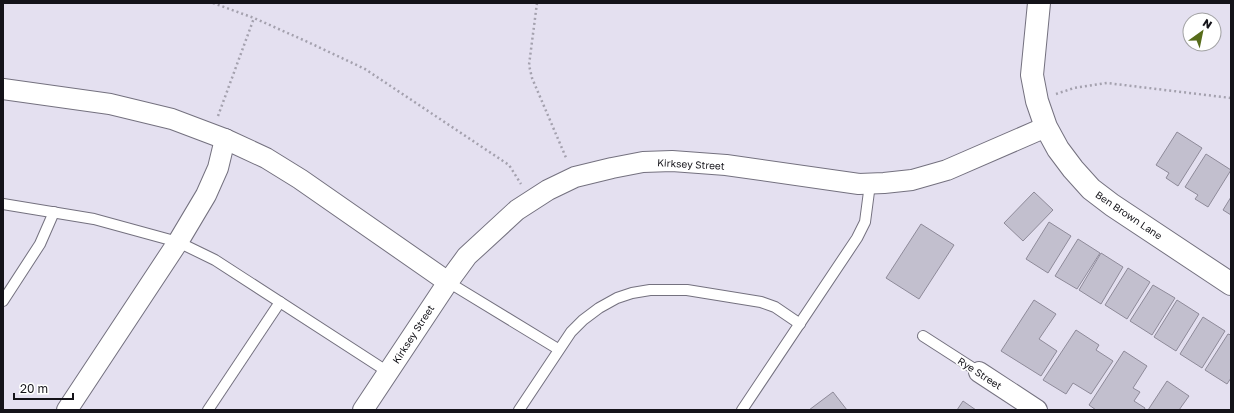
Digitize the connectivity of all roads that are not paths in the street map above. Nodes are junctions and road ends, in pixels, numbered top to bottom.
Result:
1 (1040, 3) edge
2 (3, 89) edge
3 (1046, 127) junction
4 (218, 136) junction
5 (870, 184) junction
6 (3, 204) edge
7 (54, 212) junction
8 (178, 242) junction
9 (448, 282) junction
10 (1231, 284) edge
11 (3, 301) edge
12 (280, 302) junction
13 (800, 324) junction
14 (923, 336) dead end
15 (558, 349) junction
16 (388, 372) junction
17 (979, 372) joint
18 (67, 410) edge
19 (208, 410) edge
20 (363, 410) edge
21 (519, 410) edge
22 (742, 410) edge
23 (1037, 410) edge

1 - 3 street, Ben Brown Lane
2 - 4 street
3 - 5 street, Kirksey Street
3 - 10 street, Ben Brown Lane
4 - 8 street
4 - 9 street
5 - 9 street, Kirksey Street
5 - 13 lane
6 - 7 lane
7 - 8 lane
7 - 11 lane
8 - 12 lane
8 - 18 street
9 - 15 lane
9 - 16 street, Kirksey Street
12 - 16 lane
12 - 19 lane
13 - 15 lane
13 - 22 lane
14 - 17 lane, Rye Street
15 - 21 lane
16 - 20 street, Kirksey Street
17 - 23 street, Rye Street

